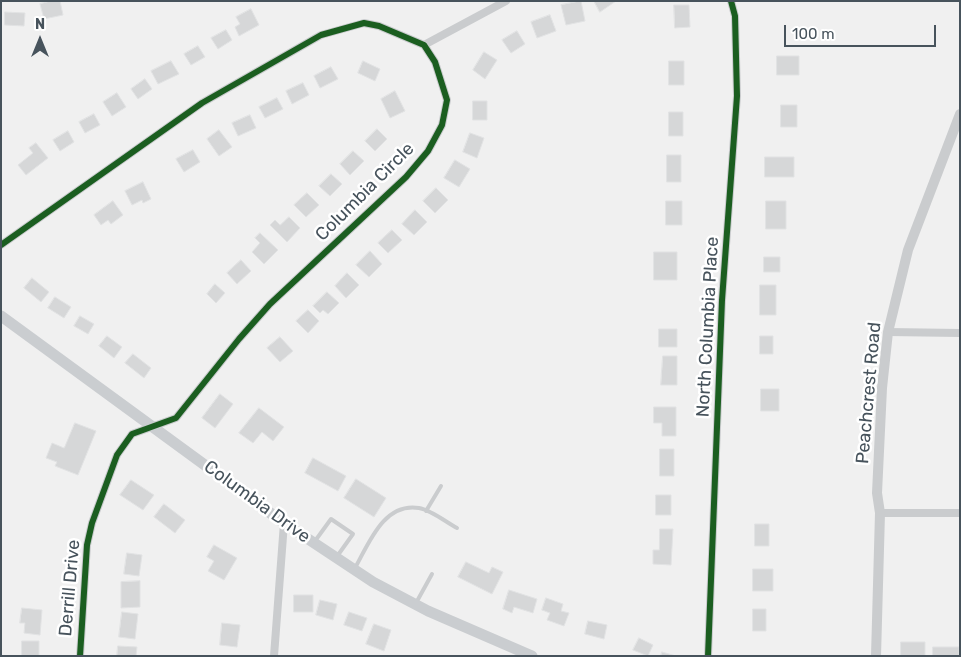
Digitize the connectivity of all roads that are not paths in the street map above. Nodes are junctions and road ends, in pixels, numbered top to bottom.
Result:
1 (506, 1) edge
2 (731, 1) edge
3 (424, 45) junction
4 (960, 114) edge
5 (1, 245) edge
6 (1, 316) edge
7 (888, 332) junction
8 (960, 333) edge
9 (152, 425) junction
10 (441, 486) dead end
11 (426, 511) junction
12 (880, 513) junction
13 (960, 514) edge
14 (284, 523) junction
15 (457, 528) dead end
16 (314, 543) junction
17 (336, 558) junction
18 (354, 570) junction
19 (432, 574) dead end
20 (415, 604) junction
21 (80, 656) edge
22 (274, 656) edge
23 (532, 656) edge
24 (708, 656) edge
25 (876, 656) edge

1 - 3 street
2 - 24 street, North Columbia Place
3 - 5 street
3 - 9 street, Columbia Circle
4 - 7 street, Peachcrest Road
6 - 9 main road, Columbia Drive
7 - 8 street
7 - 12 street, Peachcrest Road
9 - 14 main road, Columbia Drive
9 - 21 street, Derrill Drive
10 - 11 lane
11 - 15 lane
11 - 18 lane
12 - 13 street
12 - 25 street, Peachcrest Road
14 - 16 main road, Columbia Drive
14 - 22 street
16 - 17 main road, Columbia Drive
16 - 17 lane
17 - 18 main road, Columbia Drive
18 - 20 main road, Columbia Drive
19 - 20 lane
20 - 23 main road, Columbia Drive

